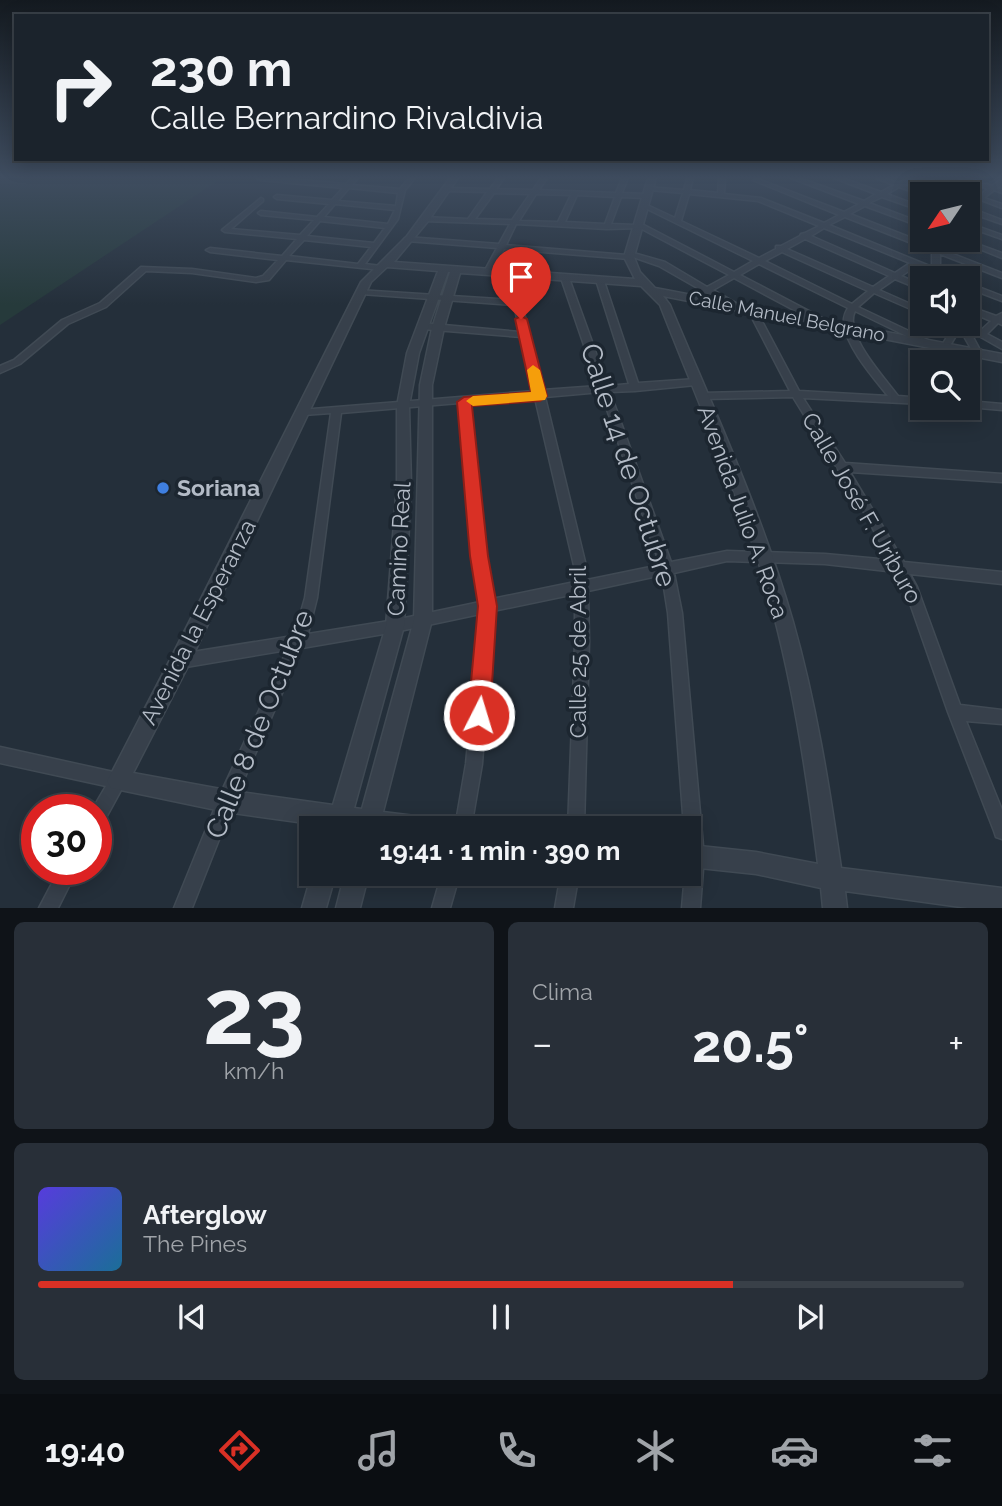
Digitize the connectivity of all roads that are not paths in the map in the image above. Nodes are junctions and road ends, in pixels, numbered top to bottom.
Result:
1 (237, 220) edge
2 (318, 220) edge
3 (340, 220) edge
4 (392, 220) edge
5 (422, 220) edge
6 (444, 220) edge
7 (515, 220) edge
8 (562, 220) edge
9 (609, 220) edge
10 (638, 220) edge
11 (811, 220) edge
12 (831, 220) edge
13 (861, 220) edge
14 (678, 221) edge
15 (469, 222) joint
16 (513, 224) junction
17 (560, 225) junction
18 (637, 225) junction
19 (822, 225) junction
20 (389, 226) junction
21 (607, 227) junction
22 (980, 229) edge
23 (803, 235) junction
24 (303, 237) junction
25 (1002, 237) edge
26 (407, 239) junction
27 (910, 239) edge
28 (375, 245) junction
29 (499, 247) junction
30 (779, 248) junction
31 (980, 248) edge
32 (210, 250) dead end
33 (942, 252) edge
34 (630, 255) junction
35 (1002, 256) edge
36 (284, 258) junction
37 (756, 261) junction
38 (916, 263) junction
39 (360, 266) junction
40 (382, 266) junction
41 (922, 266) edge
42 (450, 269) junction
43 (488, 272) junction
44 (511, 274) junction
45 (734, 275) junction
46 (897, 276) junction
47 (1002, 276) edge
48 (565, 278) junction
49 (600, 280) junction
50 (910, 282) edge
51 (648, 287) junction
52 (709, 290) junction
53 (980, 290) edge
54 (361, 292) junction
55 (873, 292) junction
56 (440, 297) junction
57 (694, 298) junction
58 (1002, 299) edge
59 (516, 303) junction
60 (733, 306) junction
61 (853, 307) junction
62 (910, 307) edge
63 (752, 310) junction
64 (980, 312) edge
65 (1000, 319) edge
66 (825, 323) junction
67 (430, 327) junction
68 (848, 328) junction
69 (525, 335) junction
70 (951, 336) edge
71 (929, 344) junction
72 (1002, 346) edge
73 (945, 347) junction
74 (965, 350) edge
75 (980, 352) edge
76 (1002, 358) edge
77 (0, 370) edge
78 (635, 388) junction
79 (699, 389) junction
80 (603, 391) junction
81 (796, 394) junction
82 (540, 396) junction
83 (895, 399) junction
84 (910, 400) edge
85 (464, 402) junction
86 (424, 405) junction
87 (980, 405) edge
88 (403, 406) junction
89 (1002, 407) edge
90 (335, 411) junction
91 (303, 412) junction
92 (842, 467) junction
93 (1002, 478) edge
94 (764, 556) junction
95 (901, 567) junction
96 (667, 568) junction
97 (1002, 578) edge
98 (582, 587) junction
99 (488, 606) junction
100 (423, 620) junction
101 (395, 626) junction
102 (298, 643) junction
103 (180, 661) junction
104 (955, 712) junction
105 (1002, 717) edge
106 (3, 761) edge
107 (118, 781) junction
108 (110, 794) edge
109 (226, 801) junction
110 (307, 816) edge
111 (341, 816) edge
112 (371, 816) edge
113 (465, 816) edge
114 (576, 816) edge
115 (689, 816) edge
116 (1002, 831) edge
117 (701, 857) edge
118 (831, 878) junction
119 (60, 885) edge
120 (320, 886) edge
121 (354, 886) edge
122 (447, 886) edge
123 (568, 886) edge
124 (691, 886) edge
125 (1002, 900) edge
126 (48, 908) edge
127 (183, 908) edge
128 (314, 908) edge
129 (348, 908) edge
130 (441, 908) edge
131 (564, 908) edge
132 (691, 908) edge
133 (835, 908) edge

1 - 24 street
2 - 24 street
3 - 20 street
4 - 20 street
5 - 26 street, Avenida la Esperanza
6 - 15 street
7 - 16 street
8 - 17 street
9 - 21 street
10 - 18 street
11 - 19 street
12 - 19 street
13 - 27 street
14 - 37 street
15 - 16 street
16 - 17 street
16 - 29 street
17 - 21 street
18 - 21 street
18 - 34 street
18 - 45 street
19 - 23 street
19 - 38 street
20 - 28 street
22 - 25 street
23 - 30 street
23 - 46 street
24 - 28 street
24 - 36 street
26 - 29 street
26 - 40 street, Avenida la Esperanza
28 - 39 street
29 - 34 street
29 - 43 street
30 - 37 street
30 - 55 street
31 - 35 street
32 - 36 street
33 - 47 street
34 - 51 street, Avenida Julio A. Roca
34 - 52 street
36 - 39 street
36 - 77 street
37 - 45 street
37 - 61 street
38 - 41 street
38 - 46 street
39 - 40 street
40 - 42 street, Calle Manuel Belgrano
40 - 54 street, Avenida la Esperanza
42 - 43 street, Calle Manuel Belgrano
42 - 56 street, Camino Real
43 - 44 street, Calle Manuel Belgrano
44 - 48 street, Calle Manuel Belgrano
44 - 59 street, Calle 25 de Abril
45 - 52 street
45 - 66 street
46 - 50 street
46 - 55 street
48 - 49 street, Calle Manuel Belgrano
48 - 80 street, Calle 14 de Octubre
49 - 51 street, Calle Manuel Belgrano
49 - 78 street
51 - 57 street, Calle Manuel Belgrano
51 - 79 street, Avenida Julio A. Roca
52 - 57 street
52 - 60 street
53 - 58 street
54 - 56 street
54 - 91 street, Avenida la Esperanza
55 - 61 street
55 - 62 street
56 - 59 street
56 - 67 street, Camino Real
57 - 60 street, Calle Manuel Belgrano
59 - 69 street, Calle 25 de Abril
60 - 63 street, Calle Manuel Belgrano
61 - 68 street
61 - 71 street
63 - 66 street, Calle Manuel Belgrano
63 - 81 street, Calle José F. Uriburo
64 - 65 street
65 - 72 street
66 - 68 street, Calle Manuel Belgrano
67 - 69 street
67 - 86 street, Camino Real
67 - 88 street, Camino Real
68 - 71 street, Calle Manuel Belgrano
68 - 83 street
69 - 82 street, Calle 25 de Abril
70 - 73 street
71 - 73 street, Calle Manuel Belgrano
73 - 74 street, Calle Manuel Belgrano
75 - 76 street, Calle Manuel Belgrano
78 - 79 street
78 - 80 street
79 - 81 street
79 - 94 street, Avenida Julio A. Roca
80 - 82 street
80 - 96 street, Calle 14 de Octubre
81 - 83 street
81 - 92 street, Calle José F. Uriburo
82 - 85 street
82 - 98 street, Calle 25 de Abril
83 - 84 street
85 - 86 street
85 - 99 street
86 - 88 street
86 - 100 street, Camino Real
87 - 89 street
88 - 90 street
88 - 101 street, Camino Real
90 - 91 street
90 - 102 street, Calle 8 de Octubre
91 - 103 street, Avenida la Esperanza
92 - 93 street
92 - 95 street, Calle José F. Uriburo
94 - 95 street
94 - 96 street
94 - 118 street, Avenida Julio A. Roca
95 - 97 street
95 - 104 street, Calle José F. Uriburo
96 - 98 street
96 - 115 street, Calle 14 de Octubre
98 - 99 street
98 - 114 street, Calle 25 de Abril
99 - 100 street
99 - 113 street
100 - 101 street
100 - 112 street, Camino Real
101 - 102 street
101 - 111 street, Camino Real
102 - 103 street
102 - 109 street, Calle 8 de Octubre
103 - 107 street, Avenida la Esperanza
104 - 105 street
104 - 116 street, Calle José F. Uriburo
106 - 107 street
107 - 108 street, Avenida la Esperanza
107 - 109 street
109 - 110 street
109 - 127 street, Calle 8 de Octubre
117 - 118 street
118 - 125 street
118 - 133 street, Avenida Julio A. Roca
119 - 126 street
120 - 128 street
121 - 129 street
122 - 130 street
123 - 131 street
124 - 132 street, Calle 14 de Octubre

